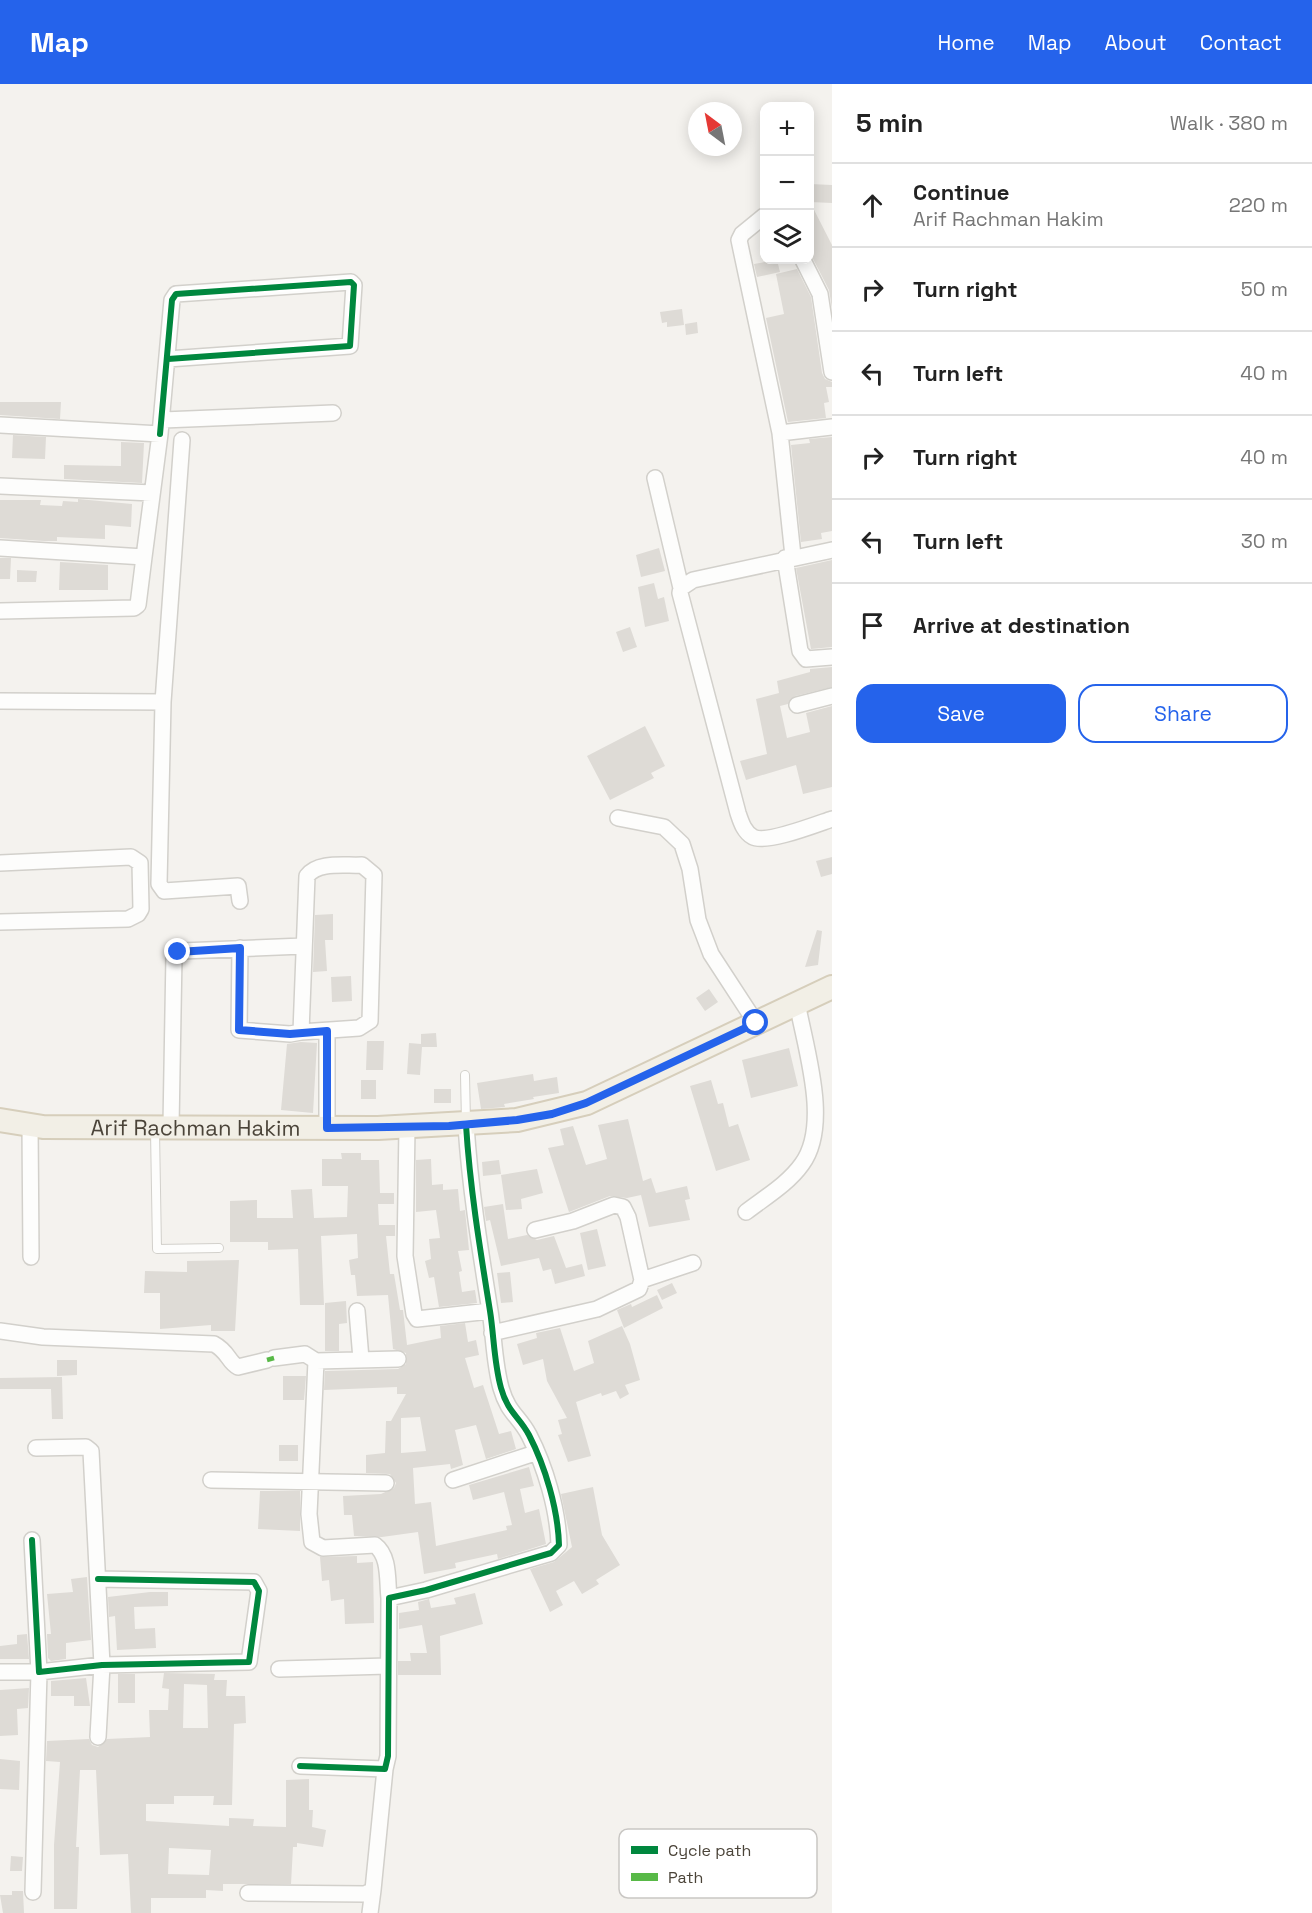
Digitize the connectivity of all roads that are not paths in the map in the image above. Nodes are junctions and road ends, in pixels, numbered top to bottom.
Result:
1 (760, 220) edge
2 (805, 264) edge
3 (168, 359) junction
4 (832, 372) edge
5 (333, 413) dead end
6 (0, 425) edge
7 (161, 427) junction
8 (832, 427) edge
9 (780, 433) junction
10 (182, 440) dead end
11 (655, 478) dead end
12 (0, 486) edge
13 (152, 493) junction
14 (0, 548) edge
15 (832, 550) edge
16 (144, 557) junction
17 (789, 557) junction
18 (681, 588) junction
19 (0, 611) edge
20 (832, 657) edge
21 (832, 696) edge
22 (0, 701) edge
23 (164, 702) junction
24 (797, 705) dead end
25 (618, 818) dead end
26 (832, 819) edge
27 (0, 863) edge
28 (240, 902) dead end
29 (0, 922) edge
30 (303, 946) junction
31 (240, 948) junction
32 (832, 987) edge
33 (797, 1002) junction
34 (756, 1023) junction
35 (327, 1031) junction
36 (301, 1032) junction
37 (465, 1075) dead end
38 (0, 1120) edge
39 (30, 1125) junction
40 (466, 1125) junction
41 (163, 1126) junction
42 (407, 1127) junction
43 (327, 1128) junction
44 (746, 1212) dead end
45 (535, 1230) dead end
46 (219, 1248) dead end
47 (31, 1257) dead end
48 (693, 1263) dead end
49 (642, 1280) junction
50 (357, 1311) dead end
51 (490, 1311) junction
52 (0, 1331) edge
53 (492, 1333) junction
54 (361, 1359) junction
55 (399, 1359) dead end
56 (316, 1361) junction
57 (36, 1448) dead end
58 (535, 1453) junction
59 (211, 1480) dead end
60 (453, 1480) dead end
61 (313, 1482) junction
62 (386, 1483) dead end
63 (32, 1540) dead end
64 (98, 1579) junction
65 (389, 1598) junction
66 (102, 1665) junction
67 (388, 1666) junction
68 (279, 1669) dead end
69 (0, 1672) edge
70 (39, 1672) junction
71 (98, 1737) dead end
72 (300, 1766) dead end
73 (385, 1769) junction
74 (373, 1890) junction
75 (33, 1892) dead end
76 (248, 1893) dead end
77 (370, 1913) edge

1 - 9 street
2 - 4 street
3 - 3 street
3 - 7 street
5 - 7 street
6 - 7 street
7 - 13 street
8 - 9 street
9 - 17 street
10 - 23 street
11 - 18 street
12 - 13 street
13 - 16 street
14 - 16 street
15 - 17 street
16 - 19 street
17 - 18 street
17 - 20 street
18 - 26 street
21 - 24 street
22 - 23 street
23 - 28 street
25 - 34 street
27 - 29 street
30 - 31 street
30 - 35 street
30 - 36 street
31 - 36 street
31 - 41 street
32 - 33 main road, Arif Rachman Hakim
33 - 34 main road, Arif Rachman Hakim
33 - 44 street
34 - 40 main road, Arif Rachman Hakim
35 - 36 street
35 - 43 street
37 - 40 lane
38 - 39 main road, Arif Rachman Hakim
39 - 41 main road, Arif Rachman Hakim
39 - 47 street
40 - 42 main road, Arif Rachman Hakim
40 - 51 street
41 - 43 main road, Arif Rachman Hakim
41 - 46 lane
42 - 43 main road, Arif Rachman Hakim
42 - 51 street
45 - 49 street
48 - 49 street
49 - 53 street
50 - 54 street
51 - 53 street
52 - 56 street
53 - 58 street
54 - 55 street
54 - 56 street
56 - 61 street
57 - 64 street
58 - 60 street
58 - 65 street
59 - 61 street
61 - 62 street
61 - 65 street
63 - 70 street
64 - 66 street
64 - 66 street
65 - 67 street
66 - 70 street
66 - 71 street
67 - 68 street
67 - 73 street
69 - 70 street
70 - 75 street
72 - 73 street
73 - 74 street
74 - 76 street
74 - 77 street

